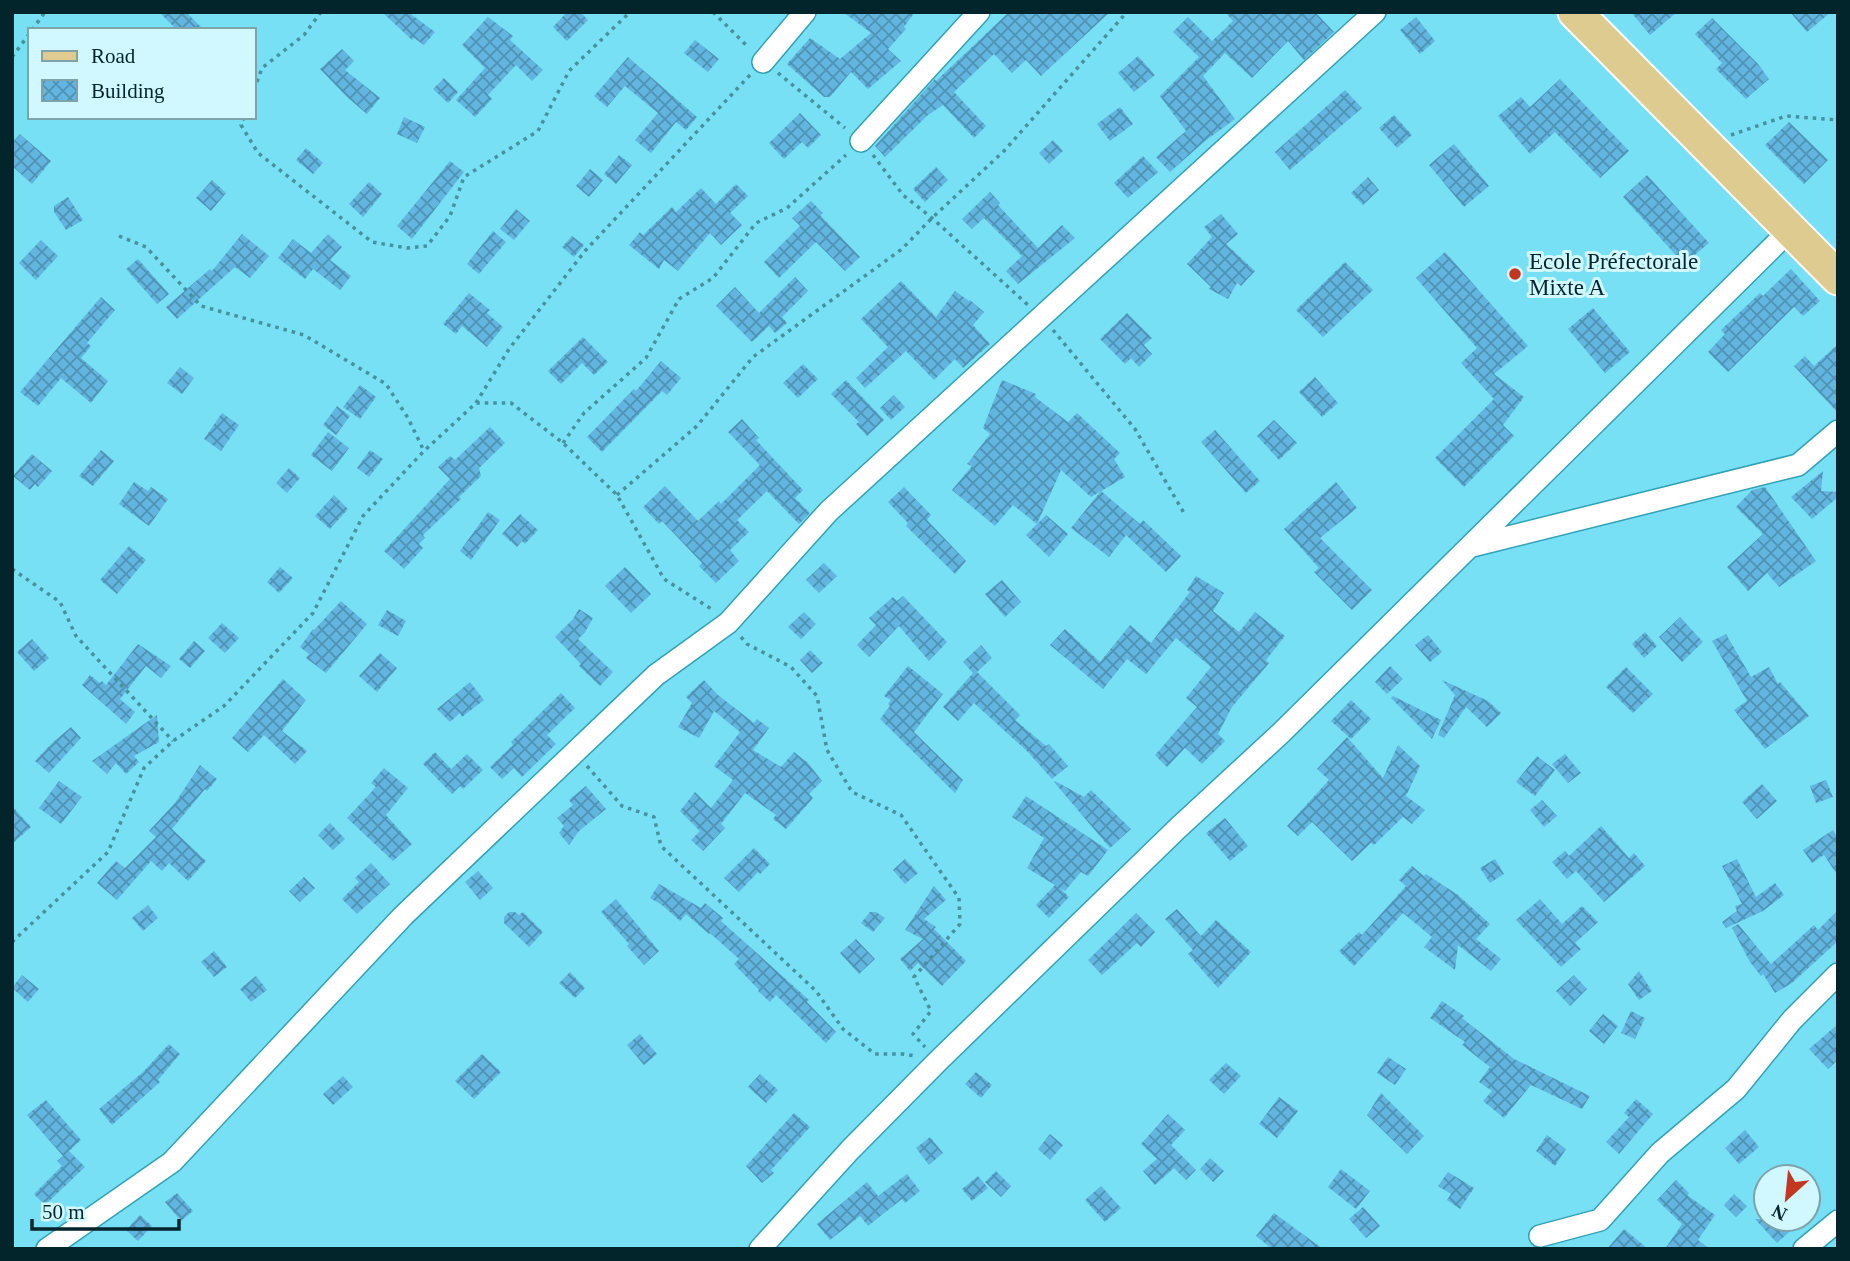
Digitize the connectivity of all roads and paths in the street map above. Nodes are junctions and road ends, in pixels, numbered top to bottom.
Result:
1 (45, 12) edge
2 (321, 12) edge
3 (630, 12) edge
4 (713, 12) edge
5 (805, 12) edge
6 (979, 12) edge
7 (1127, 12) edge
8 (1375, 12) edge
9 (1583, 15) edge
10 (33, 28) edge
11 (28, 35) edge
12 (12, 57) edge
13 (763, 62) junction
14 (256, 84) edge
15 (243, 119) edge
16 (1838, 120) edge
17 (861, 141) junction
18 (1706, 144) junction
19 (932, 218) junction
20 (1789, 231) junction
21 (119, 236) dead end
22 (1838, 278) edge
23 (1042, 318) junction
24 (476, 403) junction
25 (1838, 431) edge
26 (563, 443) junction
27 (424, 451) junction
28 (617, 495) junction
29 (1184, 513) dead end
30 (1470, 547) junction
31 (12, 569) edge
32 (728, 623) junction
33 (173, 741) junction
34 (576, 753) junction
35 (12, 942) edge
36 (1838, 974) edge
37 (938, 1061) junction
38 (1838, 1221) edge
39 (1540, 1236) dead end
40 (47, 1249) edge
41 (760, 1249) edge
42 (1804, 1249) edge

1 - 10 path
2 - 14 path
3 - 15 path
4 - 13 path
5 - 13 street
6 - 17 street
7 - 19 path
8 - 23 street
9 - 18 main road
11 - 12 path
13 - 17 path
13 - 24 path
16 - 18 path
17 - 19 path
17 - 26 path
18 - 20 main road
19 - 23 path
19 - 28 path
20 - 22 main road
20 - 30 street
21 - 27 path
23 - 29 path
23 - 32 street
24 - 26 path
24 - 27 path
25 - 30 street
26 - 28 path
27 - 33 path
28 - 32 path
30 - 37 street
31 - 33 path
32 - 34 street
32 - 37 path
33 - 35 path
34 - 37 path
34 - 40 street
36 - 39 street
37 - 41 street
38 - 42 street

